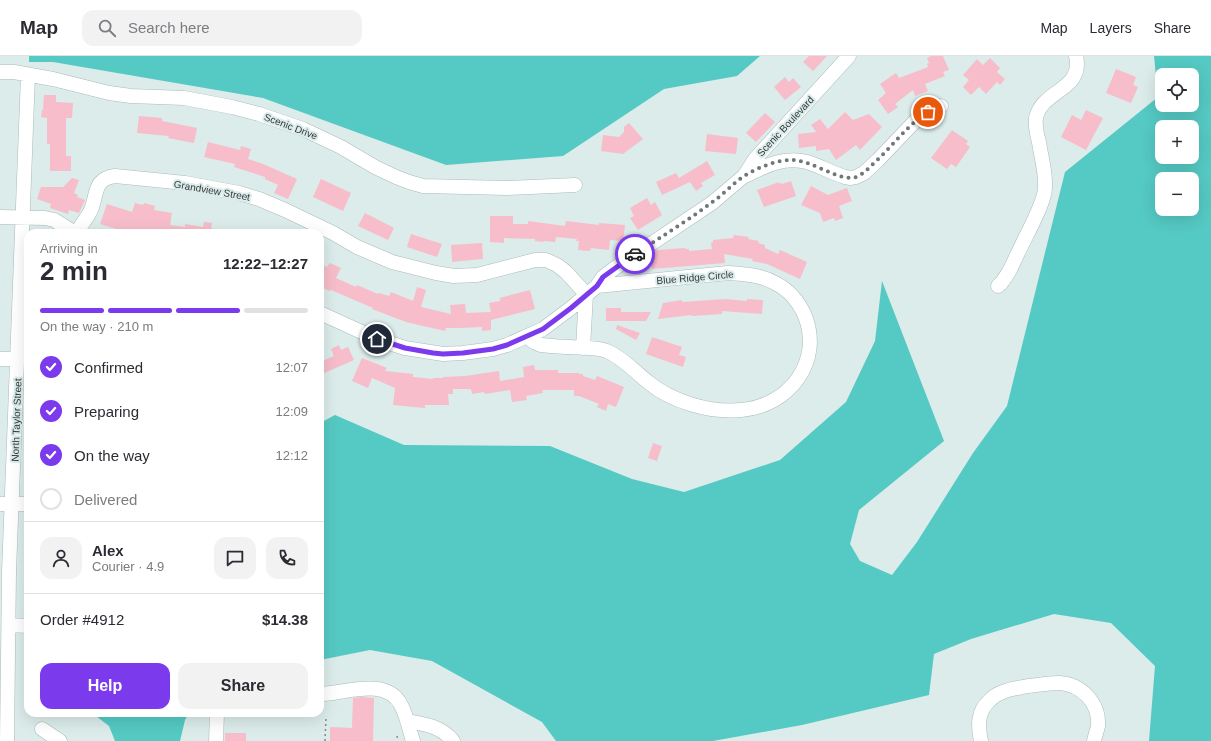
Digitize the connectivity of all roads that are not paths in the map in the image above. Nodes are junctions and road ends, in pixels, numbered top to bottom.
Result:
1 (849, 56) edge
2 (1076, 56) edge
3 (0, 72) edge
4 (28, 75) junction
5 (942, 106) dead end
6 (744, 176) junction
7 (575, 185) dead end
8 (0, 217) edge
9 (23, 218) junction
10 (69, 229) edge
11 (79, 229) edge
12 (998, 286) dead end
13 (591, 290) junction
14 (324, 315) edge
15 (528, 337) junction
16 (583, 348) junction
17 (0, 359) edge
18 (18, 359) junction
19 (6, 504) edge
20 (24, 504) edge
21 (9, 625) junction
22 (24, 626) edge
23 (324, 694) edge
24 (217, 717) edge
25 (407, 721) junction
26 (42, 729) dead end
27 (7, 741) edge
28 (60, 741) edge
29 (216, 741) edge
30 (413, 741) edge
31 (453, 741) edge
32 (981, 741) edge
33 (1094, 741) edge

1 - 6 street, Scenic Boulevard
2 - 12 street
3 - 4 street, Scenic Drive
4 - 7 street, Scenic Drive
4 - 9 street, North Taylor Street
5 - 6 street
6 - 13 street, Scenic Boulevard
8 - 9 street
9 - 10 street
9 - 18 street, North Taylor Street
11 - 13 street, Grandview Street
13 - 15 street, Scenic Boulevard
13 - 16 street
13 - 16 street, Blue Ridge Circle
14 - 15 street, Scenic Boulevard
15 - 16 street, Blue Ridge Circle
17 - 18 street
18 - 19 street, North Taylor Street
19 - 20 street
19 - 21 street, North Taylor Street
21 - 22 street
21 - 27 street, North Taylor Street
23 - 25 street
24 - 29 street
25 - 30 street
25 - 31 street
26 - 28 street
32 - 33 street

